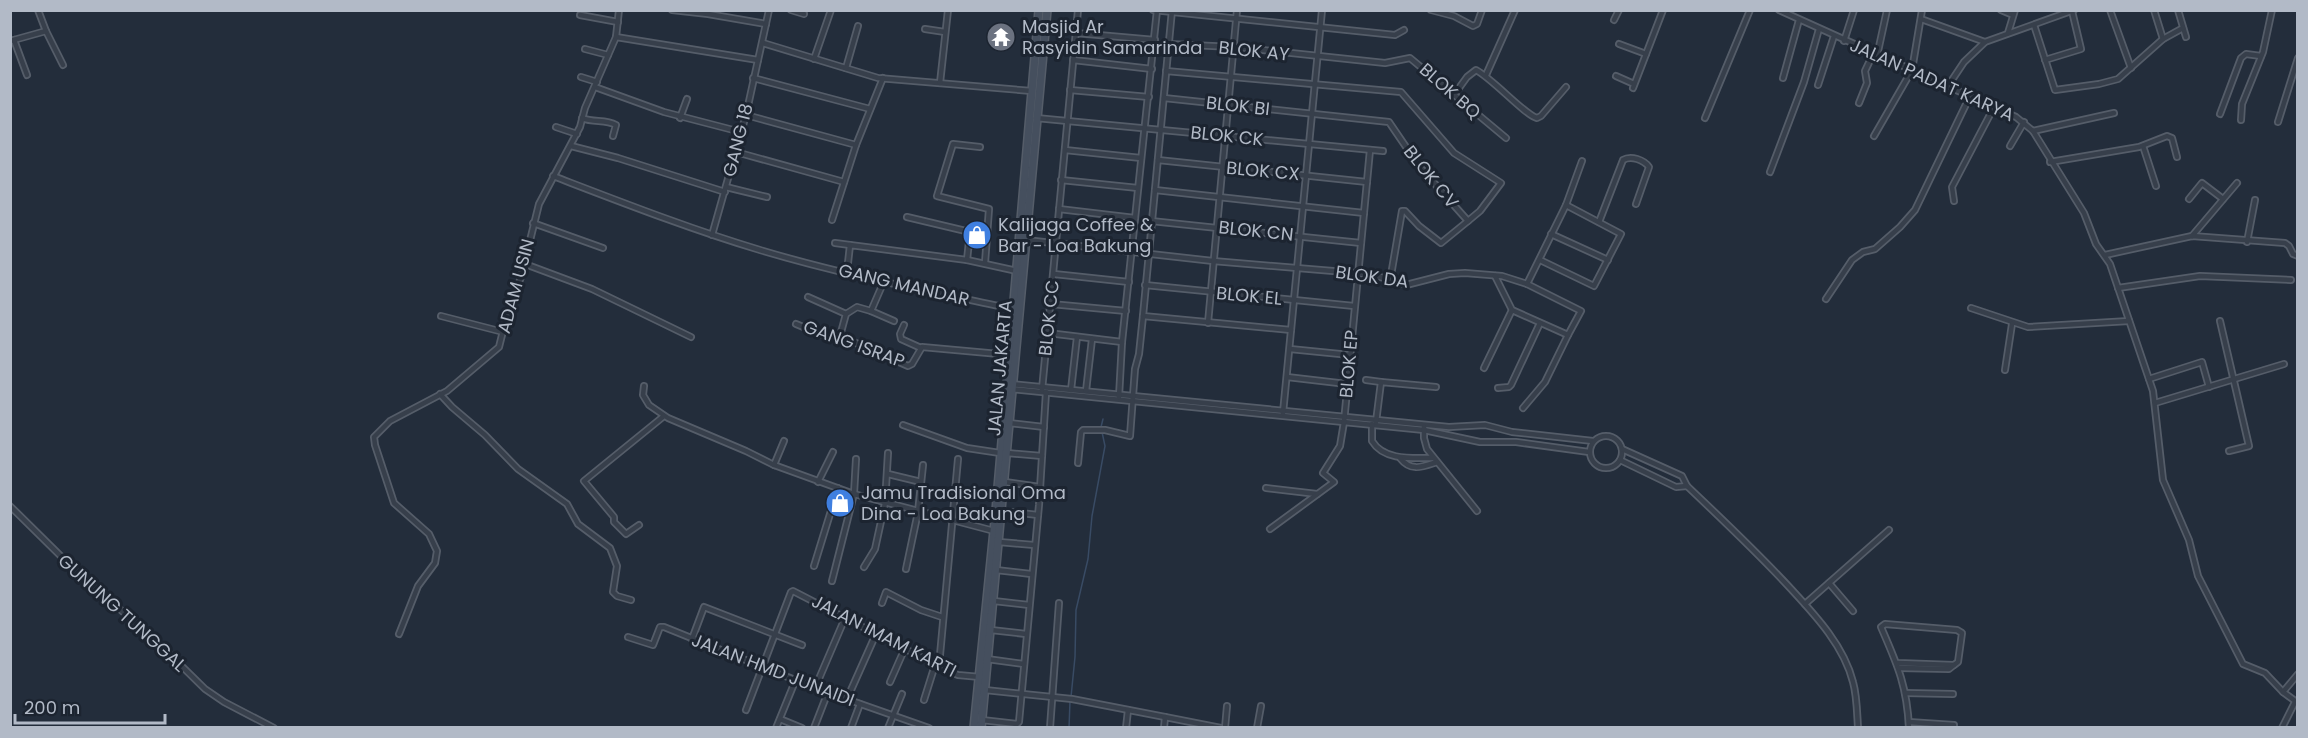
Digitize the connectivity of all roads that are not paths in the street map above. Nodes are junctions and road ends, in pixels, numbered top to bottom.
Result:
1 (38, 10) edge
2 (619, 10) edge
3 (672, 10) edge
4 (769, 10) edge
5 (791, 10) edge
6 (831, 10) edge
7 (948, 10) edge
8 (1039, 10) edge
9 (1047, 10) edge
10 (1078, 10) edge
11 (1237, 10) edge
12 (1322, 10) edge
13 (1431, 10) edge
14 (1482, 10) edge
15 (1515, 10) edge
16 (1619, 10) edge
17 (1663, 10) edge
18 (1750, 10) edge
19 (1779, 10) edge
20 (1854, 10) edge
21 (1887, 10) edge
22 (1922, 10) edge
23 (2001, 10) edge
24 (2110, 10) edge
25 (2154, 10) edge
26 (2178, 10) edge
27 (2272, 10) edge
28 (1158, 11) edge
29 (2073, 11) edge
30 (1171, 12) edge
31 (1788, 12) edge
32 (1213, 13) edge
33 (2014, 13) edge
34 (804, 14) dead end
35 (580, 15) dead end
36 (1236, 19) junction
37 (1921, 19) junction
38 (1614, 20) dead end
39 (1799, 20) junction
40 (618, 22) junction
41 (766, 24) junction
42 (2034, 25) junction
43 (858, 26) dead end
44 (2183, 28) junction
45 (925, 29) dead end
46 (1320, 29) junction
47 (46, 30) junction
48 (1404, 30) dead end
49 (1819, 30) junction
50 (945, 32) junction
51 (1076, 33) junction
52 (2008, 33) junction
53 (1834, 36) junction
54 (2186, 37) dead end
55 (616, 38) junction
56 (12, 39) edge
57 (2163, 39) junction
58 (1155, 40) junction
59 (1844, 41) junction
60 (1985, 42) junction
61 (763, 44) junction
62 (1169, 44) junction
63 (1619, 44) dead end
64 (585, 48) dead end
65 (1234, 48) junction
66 (1646, 54) junction
67 (1875, 55) junction
68 (608, 56) junction
69 (2261, 56) junction
70 (1317, 57) junction
71 (814, 58) junction
72 (2298, 58) edge
73 (758, 60) junction
74 (1073, 60) junction
75 (2045, 60) junction
76 (63, 65) dead end
77 (846, 68) junction
78 (2131, 68) junction
79 (1152, 69) junction
80 (1912, 70) junction
81 (1166, 71) junction
82 (27, 75) dead end
83 (1486, 75) junction
84 (1616, 76) dead end
85 (581, 77) dead end
86 (753, 78) junction
87 (883, 78) junction
88 (1231, 78) junction
89 (1783, 78) dead end
90 (940, 83) junction
91 (596, 84) junction
92 (1314, 85) junction
93 (1818, 85) dead end
94 (1948, 86) junction
95 (1566, 87) dead end
96 (1070, 90) junction
97 (1032, 91) junction
98 (1454, 95) junction
99 (1970, 96) junction
100 (1149, 98) junction
101 (1164, 98) junction
102 (687, 99) dead end
103 (1859, 103) dead end
104 (1228, 105) junction
105 (1994, 107) junction
106 (870, 109) junction
107 (1311, 113) junction
108 (2114, 113) dead end
109 (746, 114) junction
110 (2220, 114) dead end
111 (680, 117) junction
112 (582, 118) junction
113 (1034, 118) junction
114 (1705, 118) dead end
115 (2241, 120) dead end
116 (1068, 121) junction
117 (1389, 122) joint
118 (2024, 122) junction
119 (2277, 122) dead end
120 (556, 127) dead end
121 (1147, 129) junction
122 (1160, 130) junction
123 (2032, 131) junction
124 (741, 132) junction
125 (577, 134) junction
126 (1225, 135) junction
127 (613, 136) dead end
128 (1874, 136) dead end
129 (1506, 138) dead end
130 (1308, 145) junction
131 (571, 146) junction
132 (856, 146) junction
133 (2010, 146) dead end
134 (2144, 146) junction
135 (980, 147) dead end
136 (1065, 150) junction
137 (1370, 150) junction
138 (736, 152) junction
139 (1383, 152) dead end
140 (2178, 157) dead end
141 (1141, 158) junction
142 (1158, 159) junction
143 (1582, 161) dead end
144 (2050, 162) junction
145 (1222, 167) junction
146 (1770, 172) dead end
147 (1305, 175) junction
148 (553, 176) junction
149 (1061, 180) junction
150 (844, 182) junction
151 (1367, 182) junction
152 (2237, 183) dead end
153 (2156, 186) dead end
154 (1138, 188) junction
155 (726, 190) junction
156 (1155, 190) junction
157 (767, 197) dead end
158 (1219, 198) junction
159 (2189, 199) dead end
160 (2223, 199) junction
161 (2255, 200) dead end
162 (1954, 201) dead end
163 (1636, 204) dead end
164 (1566, 205) junction
165 (1302, 206) junction
166 (1059, 209) junction
167 (1364, 213) junction
168 (907, 217) dead end
169 (1135, 218) junction
170 (831, 220) dead end
171 (1151, 220) junction
172 (1468, 221) junction
173 (1599, 222) junction
174 (533, 223) junction
175 (1216, 227) junction
176 (1551, 234) junction
177 (712, 235) junction
178 (1300, 236) junction
179 (2192, 236) junction
180 (1023, 239) junction
181 (2247, 242) junction
182 (835, 243) dead end
183 (1361, 243) junction
184 (1057, 244) junction
185 (850, 245) junction
186 (603, 248) dead end
187 (1135, 251) junction
188 (1146, 253) junction
189 (2105, 255) junction
190 (2298, 256) edge
191 (967, 260) junction
192 (1540, 260) junction
193 (1608, 260) junction
194 (1213, 261) junction
195 (985, 263) junction
196 (525, 264) junction
197 (1297, 267) junction
198 (1017, 271) junction
199 (847, 272) junction
200 (1357, 273) junction
201 (1054, 274) junction
202 (1495, 276) junction
203 (2291, 280) dead end
204 (884, 281) junction
205 (1390, 281) junction
206 (1129, 282) junction
207 (1527, 284) junction
208 (1145, 285) junction
209 (2118, 288) junction
210 (1210, 292) junction
211 (808, 297) dead end
212 (1826, 299) dead end
213 (1293, 300) junction
214 (1051, 304) junction
215 (1354, 306) junction
216 (1971, 308) dead end
217 (1013, 309) junction
218 (872, 310) junction
219 (1512, 310) junction
220 (1126, 312) junction
221 (846, 314) junction
222 (441, 316) dead end
223 (1143, 316) junction
224 (894, 321) dead end
225 (2129, 321) junction
226 (2220, 321) dead end
227 (1208, 323) junction
228 (1540, 323) junction
229 (796, 324) dead end
230 (2012, 324) junction
231 (904, 325) dead end
232 (1291, 330) junction
233 (503, 332) junction
234 (1048, 333) junction
235 (840, 336) junction
236 (1568, 336) junction
237 (691, 337) dead end
238 (1077, 337) junction
239 (1092, 339) junction
240 (1122, 342) junction
241 (921, 348) junction
242 (1290, 349) junction
243 (1010, 355) junction
244 (1350, 355) junction
245 (2284, 364) dead end
246 (1484, 368) dead end
247 (2005, 370) dead end
248 (1287, 377) junction
249 (2149, 378) junction
250 (2234, 379) junction
251 (1366, 380) dead end
252 (1380, 382) junction
253 (1347, 384) junction
254 (644, 386) dead end
255 (1010, 386) junction
256 (1436, 387) dead end
257 (1498, 387) dead end
258 (2209, 387) junction
259 (1043, 390) junction
260 (1071, 390) junction
261 (1086, 391) junction
262 (440, 394) junction
263 (1126, 398) junction
264 (2155, 403) junction
265 (1523, 408) dead end
266 (1283, 413) junction
267 (664, 416) junction
268 (1344, 419) junction
269 (1009, 423) junction
270 (1375, 423) junction
271 (903, 425) dead end
272 (1044, 427) junction
273 (1424, 427) junction
274 (784, 441) dead end
275 (1593, 441) junction
276 (1622, 449) junction
277 (2229, 450) dead end
278 (833, 452) dead end
279 (1589, 452) junction
280 (888, 453) dead end
281 (1004, 453) junction
282 (1042, 456) junction
283 (1400, 458) junction
284 (856, 459) dead end
285 (958, 459) dead end
286 (1435, 460) junction
287 (1620, 460) junction
288 (1078, 463) dead end
289 (774, 465) junction
290 (923, 465) dead end
291 (888, 474) junction
292 (818, 482) junction
293 (921, 482) junction
294 (1005, 482) junction
295 (1687, 486) junction
296 (1040, 487) junction
297 (838, 488) junction
298 (1266, 488) dead end
299 (854, 494) junction
300 (1317, 494) junction
301 (885, 503) junction
302 (10, 506) edge
303 (1002, 511) junction
304 (1477, 511) dead end
305 (918, 512) junction
306 (1038, 515) junction
307 (952, 521) junction
308 (639, 525) dead end
309 (1270, 529) dead end
310 (1889, 530) dead end
311 (994, 531) junction
312 (999, 542) junction
313 (1034, 545) junction
314 (814, 566) dead end
315 (864, 567) dead end
316 (906, 569) dead end
317 (996, 570) junction
318 (1031, 574) junction
319 (832, 581) dead end
320 (1829, 583) junction
321 (631, 600) dead end
322 (994, 601) junction
323 (882, 603) dead end
324 (1059, 603) dead end
325 (1805, 604) junction
326 (1029, 605) junction
327 (1852, 611) dead end
328 (942, 616) junction
329 (845, 618) junction
330 (991, 630) junction
331 (775, 632) junction
332 (399, 634) dead end
333 (876, 634) junction
334 (1026, 634) junction
335 (628, 637) dead end
336 (692, 639) junction
337 (802, 645) dead end
338 (905, 648) junction
339 (987, 659) junction
340 (1024, 664) junction
341 (762, 665) junction
342 (937, 665) junction
343 (1898, 666) junction
344 (2298, 674) edge
345 (982, 677) junction
346 (796, 679) junction
347 (890, 682) dead end
348 (815, 688) junction
349 (985, 690) junction
350 (828, 692) junction
351 (2283, 692) junction
352 (1905, 693) junction
353 (902, 694) dead end
354 (1021, 694) junction
355 (1953, 694) dead end
356 (1051, 697) junction
357 (847, 699) junction
358 (924, 700) dead end
359 (2296, 702) edge
360 (860, 704) junction
361 (1227, 706) dead end
362 (1261, 706) dead end
363 (746, 710) dead end
364 (1128, 710) junction
365 (892, 716) junction
366 (1165, 717) junction
367 (780, 719) junction
368 (981, 724) edge
369 (1954, 724) dead end
370 (1909, 725) edge
371 (926, 727) edge
372 (274, 728) edge
373 (776, 728) edge
374 (802, 728) edge
375 (814, 728) edge
376 (851, 728) edge
377 (888, 728) edge
378 (974, 728) edge
379 (1050, 728) edge
380 (1126, 728) edge
381 (1164, 728) edge
382 (1223, 728) edge
383 (1257, 728) edge
384 (1858, 728) edge
385 (2282, 728) edge

1 - 47 street
2 - 40 street, ADAM USIN
3 - 41 street
4 - 41 street, GANG 18
5 - 34 street
6 - 71 street
7 - 50 street
8 - 97 main road, JALAN JAKARTA
9 - 113 main road, JALAN JAKARTA
10 - 51 street, BLOK CC
11 - 36 street
12 - 46 street
13 - 14 street
15 - 83 street
16 - 38 street
17 - 66 street
18 - 114 street
19 - 31 street, JALAN PADAT KARYA
20 - 59 street
21 - 67 street
22 - 37 street
23 - 33 street
24 - 78 street
25 - 57 street
26 - 44 street
27 - 69 street
28 - 30 street
28 - 58 street
29 - 42 street
29 - 75 street
30 - 32 street
30 - 62 street
31 - 39 street, JALAN PADAT KARYA
32 - 36 street
33 - 52 street
35 - 40 street
36 - 46 street
36 - 65 street
37 - 60 street
37 - 80 street
39 - 49 street, JALAN PADAT KARYA
39 - 89 street
40 - 55 street, ADAM USIN
41 - 61 street, GANG 18
42 - 52 street
42 - 75 street
43 - 77 street
44 - 54 street
44 - 57 street
45 - 50 street
46 - 48 street
46 - 70 street
47 - 56 street
47 - 76 street
49 - 53 street, JALAN PADAT KARYA
49 - 146 street
50 - 90 street
51 - 58 street
51 - 74 street, BLOK CC
52 - 60 street
53 - 59 street, JALAN PADAT KARYA
53 - 93 street
55 - 68 street, ADAM USIN
55 - 73 street
56 - 82 street
57 - 78 street
58 - 79 street
59 - 67 street, JALAN PADAT KARYA
60 - 94 street
61 - 71 street
61 - 73 street, GANG 18
62 - 65 street, BLOK AY
62 - 81 street
63 - 66 street
64 - 68 street
65 - 70 street, BLOK AY
65 - 88 street
66 - 84 street
67 - 80 street, JALAN PADAT KARYA
67 - 103 street
68 - 91 street, ADAM USIN
69 - 110 street
69 - 115 street
70 - 92 street
70 - 98 street, BLOK BQ
71 - 77 street
72 - 119 street
73 - 86 street, GANG 18
74 - 79 street
74 - 96 street, BLOK CC
75 - 78 street
77 - 87 street
79 - 100 street
80 - 94 street, JALAN PADAT KARYA
80 - 128 street
81 - 88 street
81 - 101 street
83 - 95 street
83 - 98 street
85 - 91 street
86 - 106 street
86 - 109 street, GANG 18
87 - 90 street
87 - 106 street
88 - 92 street
88 - 104 street
90 - 97 street
91 - 111 street
91 - 112 street, ADAM USIN
92 - 107 street
92 - 172 street
94 - 99 street, JALAN PADAT KARYA
96 - 100 street
96 - 116 street, BLOK CC
97 - 113 main road, JALAN JAKARTA
98 - 129 street, BLOK BQ
99 - 105 street, JALAN PADAT KARYA
99 - 212 street
100 - 121 street
101 - 104 street, BLOK BI
101 - 122 street
102 - 111 street
104 - 107 street, BLOK BI
104 - 126 street
105 - 118 street, JALAN PADAT KARYA
105 - 162 street
106 - 132 street
107 - 117 street, BLOK BI
107 - 130 street
108 - 123 street
109 - 124 street, GANG 18
109 - 132 street
111 - 124 street
112 - 125 street, ADAM USIN
112 - 127 street
113 - 116 street, BLOK CK
113 - 180 main road, JALAN JAKARTA
116 - 121 street, BLOK CK
116 - 136 street, BLOK CC
117 - 172 street, BLOK CV
118 - 123 street, JALAN PADAT KARYA
118 - 133 street
120 - 125 street
121 - 122 street, BLOK CK
121 - 141 street
122 - 126 street, BLOK CK
122 - 142 street
123 - 144 street, JALAN PADAT KARYA
124 - 138 street, GANG 18
125 - 131 street, ADAM USIN
126 - 130 street, BLOK CK
126 - 145 street
130 - 137 street, BLOK CK
130 - 147 street
131 - 148 street, ADAM USIN
131 - 155 street
132 - 150 street
134 - 140 street
134 - 144 street
134 - 153 street
135 - 195 street
136 - 141 street
136 - 149 street, BLOK CC
137 - 139 street, BLOK CK
137 - 151 street, BLOK EP
138 - 150 street
138 - 155 street, GANG 18
141 - 154 street
142 - 145 street, BLOK CX
142 - 156 street
143 - 164 street
144 - 189 street, JALAN PADAT KARYA
145 - 147 street, BLOK CX
145 - 158 street
147 - 151 street, BLOK CX
147 - 165 street
148 - 174 street, ADAM USIN
148 - 177 street, GANG MANDAR
149 - 154 street
149 - 166 street, BLOK CC
150 - 170 street
151 - 167 street, BLOK EP
152 - 160 street
154 - 169 street
155 - 157 street
155 - 177 street, GANG 18
156 - 158 street
156 - 171 street
158 - 165 street
158 - 175 street
159 - 160 street
160 - 179 street
161 - 181 street
163 - 173 street
164 - 173 street
164 - 176 street
165 - 167 street
165 - 178 street
166 - 169 street
166 - 184 street, BLOK CC
167 - 183 street, BLOK EP
168 - 191 street
169 - 187 street
171 - 175 street, BLOK CN
171 - 188 street
172 - 205 street, BLOK CV
173 - 193 street
174 - 186 street
174 - 196 street, ADAM USIN
175 - 178 street, BLOK CN
175 - 194 street
176 - 192 street
176 - 193 street
177 - 199 street, GANG MANDAR
178 - 183 street, BLOK CN
178 - 197 street
179 - 181 street
179 - 189 street
180 - 184 street, BLOK DA
180 - 198 main road, JALAN JAKARTA
180 - 255 main road, JALAN JAKARTA
181 - 190 street
182 - 185 street
183 - 200 street, BLOK EP
184 - 187 street, BLOK DA
184 - 201 street, BLOK CC
185 - 191 street
185 - 199 street
187 - 188 street, BLOK DA
187 - 206 street
188 - 194 street, BLOK DA
188 - 208 street
189 - 209 street, JALAN PADAT KARYA
191 - 195 street
192 - 193 street
192 - 207 street
194 - 197 street, BLOK DA
194 - 210 street
195 - 198 street
196 - 233 street, ADAM USIN
196 - 237 street
197 - 200 street, BLOK DA
197 - 213 street
198 - 217 main road, JALAN JAKARTA
199 - 204 street, GANG MANDAR
200 - 205 street, BLOK DA
200 - 215 street, BLOK EP
201 - 206 street
201 - 214 street, BLOK CC
202 - 205 street, BLOK DA
202 - 207 street, BLOK DA
202 - 219 street
203 - 209 street
204 - 217 street, GANG MANDAR
204 - 218 street
206 - 220 street
207 - 236 street, BLOK DA
208 - 210 street, BLOK EL
208 - 223 street
209 - 225 street, JALAN PADAT KARYA
210 - 213 street, BLOK EL
210 - 227 street
211 - 221 street
213 - 215 street, BLOK EL
213 - 232 street
214 - 220 street
214 - 234 street, BLOK CC
215 - 244 street, BLOK EP
216 - 230 street
217 - 243 main road, JALAN JAKARTA
218 - 221 street
218 - 224 street
219 - 228 street
219 - 246 street
220 - 240 street
221 - 235 street
222 - 233 street
223 - 227 street
223 - 263 street
225 - 230 street
225 - 249 street, JALAN PADAT KARYA
226 - 250 street
227 - 232 street
228 - 236 street
228 - 257 street
229 - 235 street, GANG ISRAP
230 - 247 street
231 - 241 street
232 - 242 street
233 - 262 street, ADAM USIN
234 - 238 street
234 - 259 street, BLOK CC
235 - 241 street, GANG ISRAP
236 - 265 street
238 - 239 street
238 - 260 street
239 - 240 street
239 - 261 street
240 - 263 street
241 - 243 street, GANG ISRAP
242 - 244 street
242 - 248 street
243 - 255 main road, JALAN JAKARTA
244 - 253 street, BLOK EP
245 - 250 street
248 - 253 street
248 - 266 street
249 - 258 street
249 - 264 street, JALAN PADAT KARYA
250 - 258 street
250 - 277 street
251 - 252 street
252 - 256 street
252 - 270 street
253 - 268 street, BLOK EP
254 - 267 street
255 - 259 street
255 - 269 main road, JALAN JAKARTA
255 - 281 main road, JALAN JAKARTA
258 - 264 street
259 - 260 street
259 - 263 street
259 - 272 street, BLOK CC
260 - 261 street
261 - 263 street
262 - 321 street
262 - 332 street, ADAM USIN
263 - 266 street
263 - 288 street
264 - 351 street, JALAN PADAT KARYA
266 - 268 street
267 - 289 street
267 - 308 street
268 - 270 street
268 - 300 street, BLOK EP
269 - 272 street
269 - 281 main road, JALAN JAKARTA
270 - 273 street
270 - 283 street
271 - 281 street
272 - 282 street, BLOK CC
273 - 275 street
273 - 279 street
273 - 286 street
274 - 289 street
275 - 276 street
275 - 279 street
276 - 287 street
276 - 295 street
278 - 292 street
279 - 287 street
280 - 291 street
281 - 282 street
281 - 294 main road, JALAN JAKARTA
281 - 311 main road, JALAN JAKARTA
282 - 296 street, BLOK CC
283 - 286 street
283 - 286 street
284 - 299 street
285 - 307 street
286 - 304 street
287 - 295 street
289 - 292 street
290 - 293 street
291 - 293 street
291 - 301 street
292 - 297 street
293 - 305 street
294 - 296 street
294 - 303 main road, JALAN JAKARTA
295 - 325 street
296 - 306 street, BLOK CC
297 - 299 street
297 - 314 street
298 - 300 street
299 - 301 street
299 - 319 street
300 - 309 street
301 - 305 street
301 - 315 street
302 - 372 street, GUNUNG TUNGGAL
303 - 306 street
303 - 312 main road, JALAN JAKARTA
305 - 307 street
305 - 316 street
306 - 313 street, BLOK CC
307 - 311 street
307 - 328 street
310 - 320 street
311 - 345 main road, JALAN JAKARTA
312 - 313 street
312 - 317 main road, JALAN JAKARTA
313 - 318 street, BLOK CC
317 - 318 street
317 - 322 main road, JALAN JAKARTA
318 - 326 street, BLOK CC
320 - 325 street
320 - 327 street
322 - 326 street
322 - 330 main road, JALAN JAKARTA
323 - 328 street
324 - 356 street
325 - 384 street
326 - 334 street, BLOK CC
328 - 342 street
329 - 331 street, JALAN IMAM KARTI
329 - 333 street, JALAN IMAM KARTI
329 - 348 street
330 - 334 street
330 - 339 main road, JALAN JAKARTA
331 - 336 street
331 - 337 street
331 - 341 street, JALAN IMAM KARTI
333 - 338 street, JALAN IMAM KARTI
333 - 357 street
334 - 340 street, BLOK CC
335 - 336 street, JALAN HMD JUNAIDI
336 - 341 street, JALAN HMD JUNAIDI
338 - 342 street, JALAN IMAM KARTI
338 - 347 street
339 - 340 street
339 - 345 main road, JALAN JAKARTA
340 - 354 street, BLOK CC
341 - 346 street, JALAN HMD JUNAIDI
341 - 363 street, JALAN IMAM KARTI
342 - 345 street, JALAN IMAM KARTI
342 - 358 street
343 - 343 street
343 - 352 street
344 - 351 street
345 - 349 main road, JALAN JAKARTA
345 - 378 main road, JALAN JAKARTA
346 - 348 street, JALAN HMD JUNAIDI
346 - 367 street
348 - 350 street, JALAN HMD JUNAIDI
349 - 354 street
349 - 368 main road, JALAN JAKARTA
350 - 357 street, JALAN HMD JUNAIDI
350 - 375 street
351 - 359 street, JALAN PADAT KARYA
352 - 355 street
352 - 370 street
353 - 365 street
354 - 356 street
354 - 368 street, BLOK CC
356 - 364 street
356 - 379 street
357 - 360 street, JALAN HMD JUNAIDI
359 - 385 street
360 - 365 street, JALAN HMD JUNAIDI
360 - 376 street
361 - 382 street
362 - 383 street
364 - 366 street
364 - 380 street
365 - 371 street, JALAN HMD JUNAIDI
365 - 377 street
366 - 381 street
366 - 382 street
367 - 373 street
367 - 374 street
369 - 370 street

